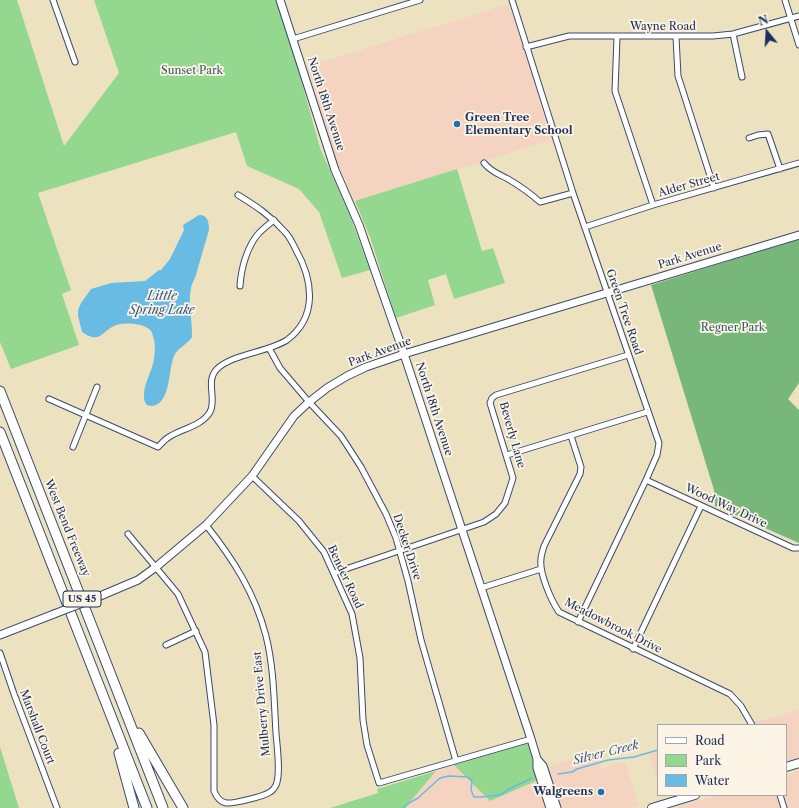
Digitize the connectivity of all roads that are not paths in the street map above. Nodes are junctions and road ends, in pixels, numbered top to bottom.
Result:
1 (53, 0) edge
2 (280, 0) edge
3 (420, 0) edge
4 (512, 0) edge
5 (785, 0) edge
6 (799, 16) edge
7 (791, 19) junction
8 (733, 34) junction
9 (617, 37) junction
10 (676, 37) junction
11 (294, 39) junction
12 (799, 45) edge
13 (526, 47) junction
14 (75, 62) dead end
15 (742, 77) dead end
16 (749, 138) dead end
17 (484, 163) dead end
18 (799, 163) edge
19 (780, 168) junction
20 (714, 188) junction
21 (573, 193) junction
22 (238, 195) dead end
23 (653, 205) junction
24 (274, 220) junction
25 (585, 227) junction
26 (799, 235) edge
27 (240, 286) dead end
28 (607, 293) junction
29 (269, 348) junction
30 (404, 354) junction
31 (628, 355) junction
32 (97, 387) dead end
33 (0, 391) edge
34 (49, 399) dead end
35 (309, 402) junction
36 (648, 412) junction
37 (86, 415) junction
38 (0, 432) edge
39 (571, 436) junction
40 (73, 447) dead end
41 (507, 454) junction
42 (252, 476) junction
43 (646, 480) junction
44 (701, 506) junction
45 (206, 525) junction
46 (461, 530) junction
47 (128, 534) dead end
48 (799, 548) edge
49 (399, 551) junction
50 (156, 566) junction
51 (541, 569) junction
52 (334, 573) junction
53 (481, 588) junction
54 (578, 622) junction
55 (196, 632) junction
56 (0, 635) edge
57 (166, 646) dead end
58 (633, 649) junction
59 (0, 653) edge
60 (126, 711) junction
61 (112, 722) junction
62 (751, 724) edge
63 (531, 739) junction
64 (537, 759) junction
65 (456, 761) junction
66 (799, 763) edge
67 (787, 767) edge
68 (692, 796) edge
69 (780, 796) edge
70 (57, 808) edge
71 (134, 808) edge
72 (147, 808) edge
73 (163, 808) edge
74 (183, 808) edge
75 (550, 808) edge
76 (557, 808) edge
77 (652, 808) edge
78 (784, 808) edge

1 - 14 street
2 - 11 street, North 18th Avenue
3 - 11 street
4 - 13 street, Green Tree Road
5 - 7 street
6 - 7 street, Wayne Road
7 - 8 street, Wayne Road
7 - 12 street
8 - 10 street, Wayne Road
8 - 15 street
9 - 10 street, Wayne Road
9 - 13 street, Wayne Road
9 - 23 street
10 - 20 street
11 - 30 street, North 18th Avenue
13 - 21 street, Green Tree Road
16 - 19 street
17 - 21 street
18 - 19 street, Alder Street
19 - 20 street, Alder Street
20 - 23 street, Alder Street
21 - 25 street, Green Tree Road
22 - 24 street
23 - 25 street, Alder Street
24 - 27 street
24 - 29 street
25 - 28 street, Green Tree Road
26 - 28 street, Park Avenue
28 - 30 street, Park Avenue
28 - 31 street, Green Tree Road
29 - 35 street, Decker Drive
29 - 37 street
30 - 35 street, Park Avenue
30 - 46 street, North 18th Avenue
31 - 36 street, Green Tree Road
31 - 41 street, Beverly Lane
32 - 37 street
33 - 60 highway, West Bend Freeway / US 45
34 - 37 street
35 - 42 street, Park Avenue
35 - 49 street, Decker Drive
36 - 39 street
36 - 43 street, Green Tree Road
37 - 40 street
38 - 61 highway, US 45
39 - 41 street
39 - 51 street, Meadowbrook Drive
41 - 46 street, Beverly Lane
42 - 45 street, Park Avenue
42 - 52 street, Bender Road
43 - 44 street, Wood Way Drive
43 - 54 street, Green Tree Road
44 - 48 street, Wood Way Drive
44 - 58 street
45 - 50 street, Park Avenue
45 - 55 street, Mulberry Drive East
46 - 49 street, Beverly Lane
46 - 53 street, North 18th Avenue
47 - 50 street
49 - 52 street, Beverly Lane
49 - 65 street, Decker Drive
50 - 55 street
50 - 56 street, Park Avenue, bridge
51 - 53 street
51 - 54 street, Meadowbrook Drive
52 - 65 street, Bender Road
53 - 63 street, North 18th Avenue
54 - 58 street, Meadowbrook Drive
55 - 57 street
58 - 62 street, Meadowbrook Drive
59 - 70 street, Marshall Court
60 - 73 highway, West Bend Freeway / US 45
60 - 74 highway
61 - 71 highway
61 - 72 highway, US 45
63 - 64 street, North 18th Avenue
63 - 65 street
64 - 75 street, North 18th Avenue
64 - 76 street, North 18th Avenue
66 - 67 main road
68 - 77 main road
69 - 78 street

